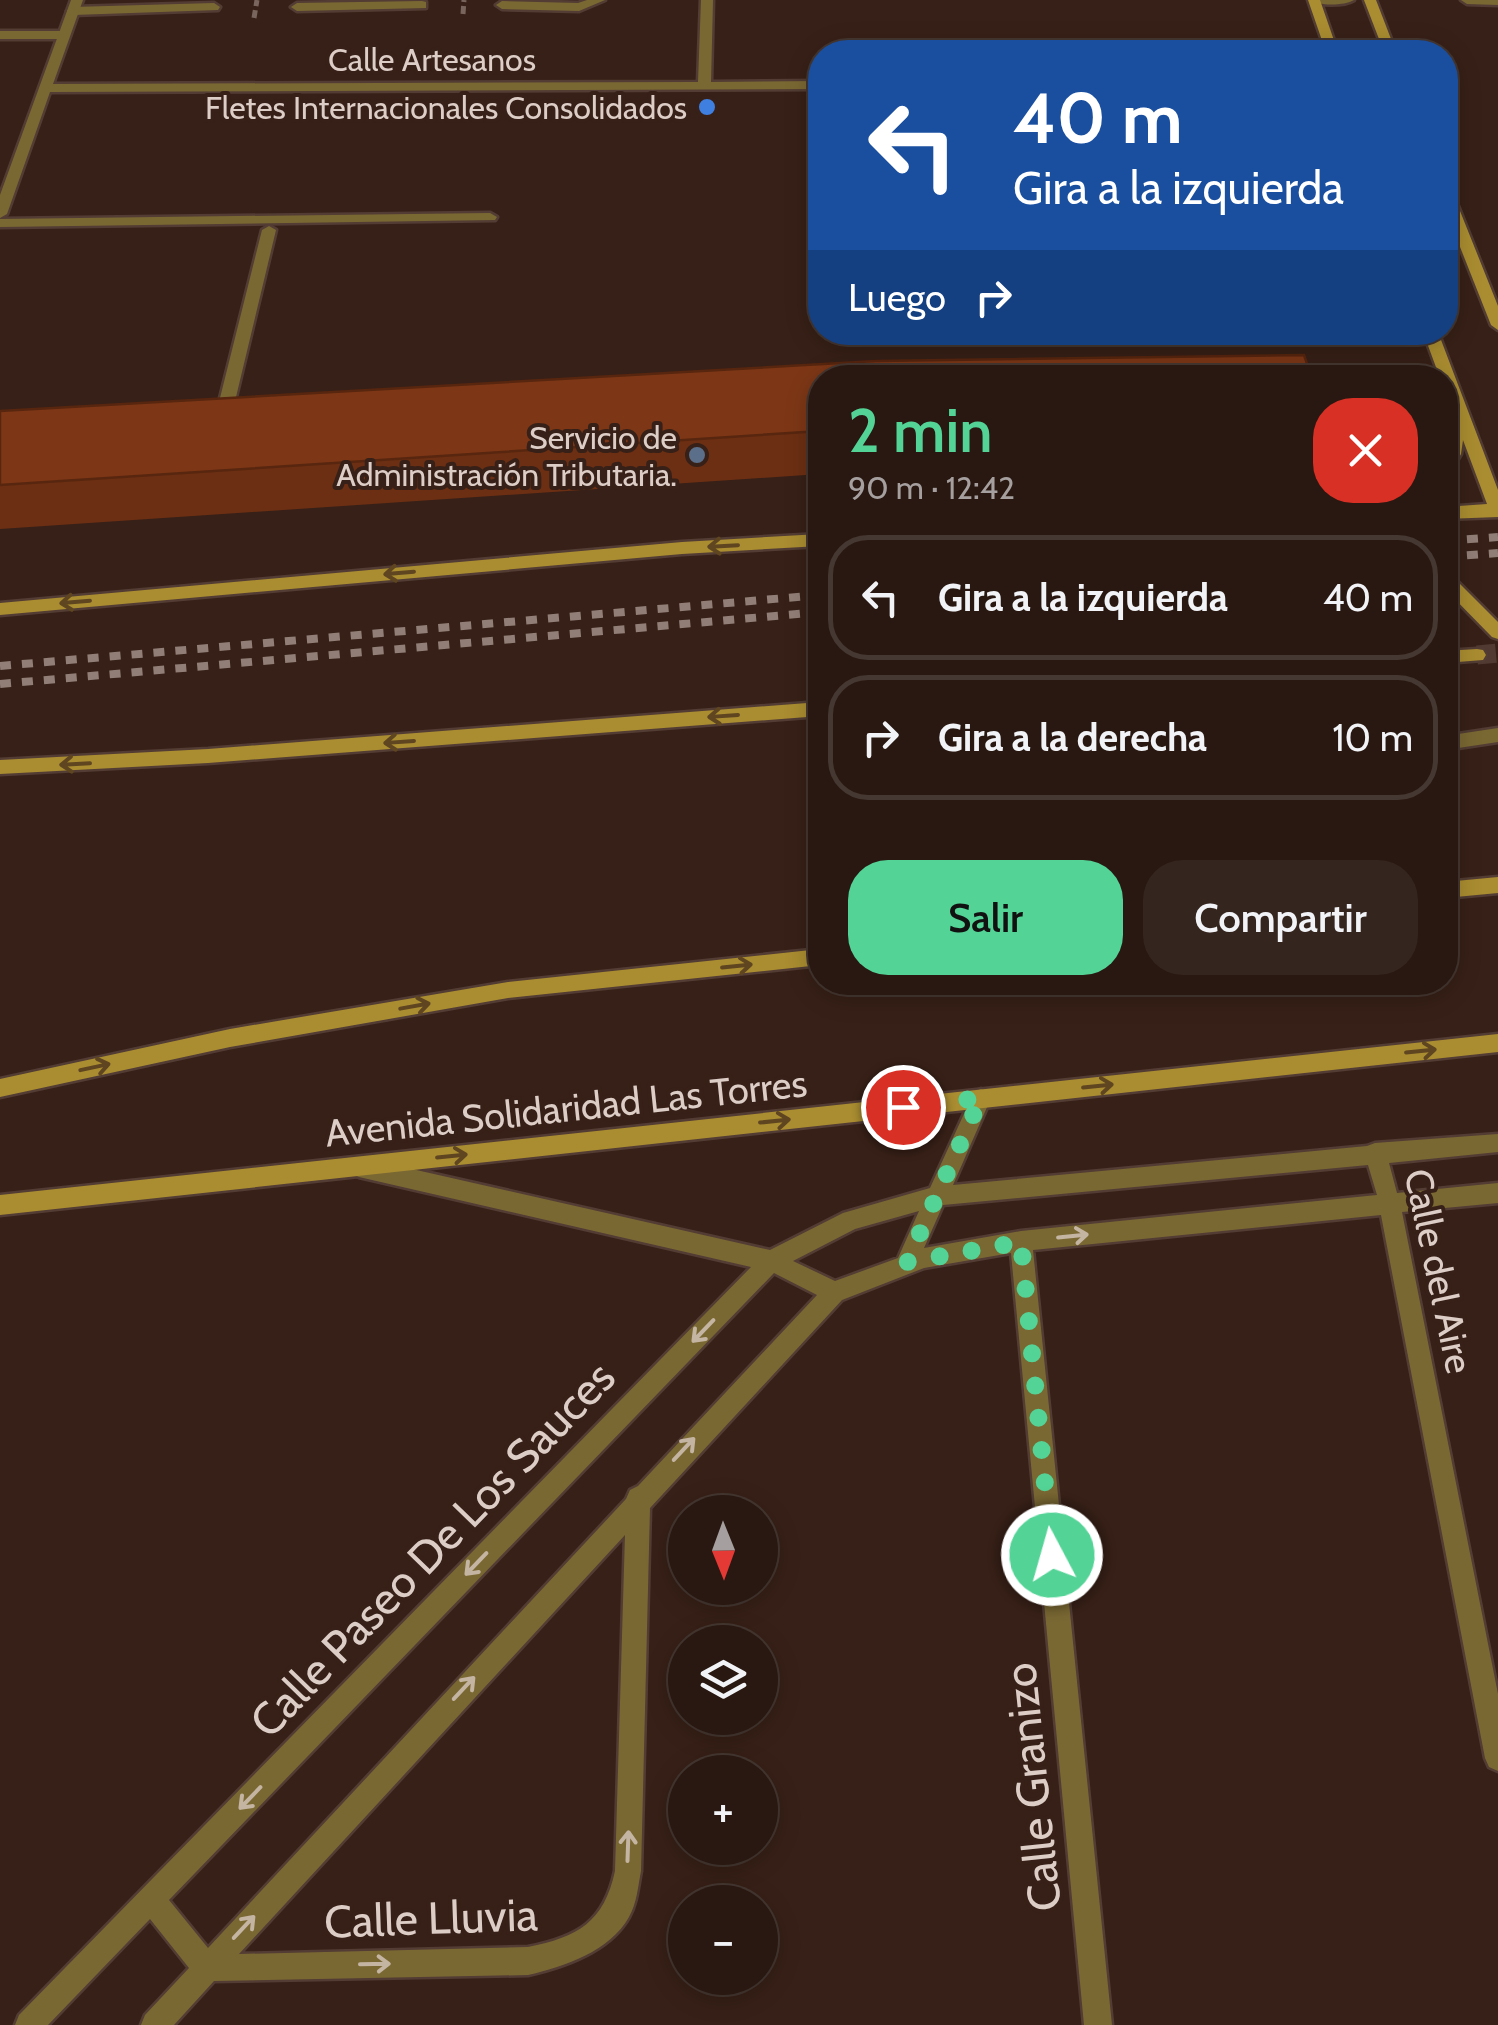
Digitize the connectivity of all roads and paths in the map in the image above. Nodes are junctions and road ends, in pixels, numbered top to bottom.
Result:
1 (257, 0) edge
2 (464, 0) edge
3 (599, 0) edge
4 (707, 0) edge
5 (1314, 0) edge
6 (1348, 0) edge
7 (1370, 0) edge
8 (1467, 0) edge
9 (1498, 1) edge
10 (75, 5) edge
11 (422, 5) dead end
12 (502, 6) dead end
13 (214, 7) dead end
14 (297, 7) dead end
15 (463, 14) dead end
16 (254, 18) dead end
17 (0, 35) edge
18 (64, 35) junction
19 (1328, 40) edge
20 (1385, 40) edge
21 (704, 85) junction
22 (808, 85) edge
23 (44, 88) junction
24 (7, 175) edge
25 (0, 214) edge
26 (490, 218) dead end
27 (0, 223) edge
28 (1458, 224) edge
29 (269, 230) dead end
30 (1498, 324) edge
31 (1459, 414) joint
32 (1458, 421) edge
33 (241, 423) edge
34 (222, 424) junction
35 (203, 426) edge
36 (1498, 510) edge
37 (1458, 512) edge
38 (808, 541) edge
39 (1458, 592) edge
40 (0, 608) edge
41 (1498, 633) edge
42 (1477, 655) tunnel mouth
43 (1458, 657) edge
44 (808, 709) edge
45 (1498, 735) edge
46 (1458, 741) edge
47 (0, 768) edge
48 (1498, 885) edge
49 (1458, 889) edge
50 (808, 958) edge
51 (1498, 1043) edge
52 (0, 1088) edge
53 (981, 1098) junction
54 (1498, 1143) edge
55 (1375, 1152) junction
56 (355, 1166) junction
57 (1498, 1193) edge
58 (937, 1196) junction
59 (0, 1205) edge
60 (1390, 1205) junction
61 (1021, 1242) junction
62 (771, 1261) junction
63 (907, 1262) junction
64 (834, 1292) junction
65 (638, 1498) junction
66 (1498, 1758) edge
67 (151, 1899) junction
68 (207, 1968) junction
69 (30, 2025) edge
70 (154, 2025) edge
71 (1098, 2025) edge

1 - 16 path, bridge
2 - 15 path, bridge
3 - 12 street
4 - 21 street
5 - 6 street
5 - 19 main road
7 - 20 main road
8 - 9 street
10 - 13 street
10 - 18 street
11 - 14 street
17 - 18 street
18 - 23 street
21 - 22 street, Calle Artesanos
21 - 23 street, Calle Artesanos
23 - 24 street
24 - 25 street
26 - 27 street
28 - 30 main road
29 - 34 street
31 - 32 main road
31 - 36 main road
33 - 34 street
34 - 35 street
36 - 37 main road
38 -> 40 main road
39 - 41 main road
42 - 43 main road
44 -> 47 main road
45 - 46 street
48 - 49 main road
52 -> 50 main road
53 -> 51 main road, Avenida Solidaridad Las Torres
56 -> 53 main road, Avenida Solidaridad Las Torres
53 - 58 street
54 - 55 street, Calle Paseo De Los Sauces
55 - 58 street, Calle Paseo De Los Sauces
55 - 60 street, Calle del Aire
56 - 59 main road, Avenida Solidaridad Las Torres
56 - 62 street
57 - 60 street
58 - 62 street, Calle Paseo De Los Sauces
58 - 63 street
61 -> 60 street
60 - 66 street, Calle del Aire
61 - 63 street
61 - 71 street, Calle Granizo
62 - 64 street
62 -> 67 street, Calle Paseo De Los Sauces
63 - 64 street
65 -> 64 street
68 -> 65 street
68 -> 65 street, Calle Lluvia
67 - 68 street
67 - 69 street, Calle Paseo De Los Sauces
68 - 70 street

